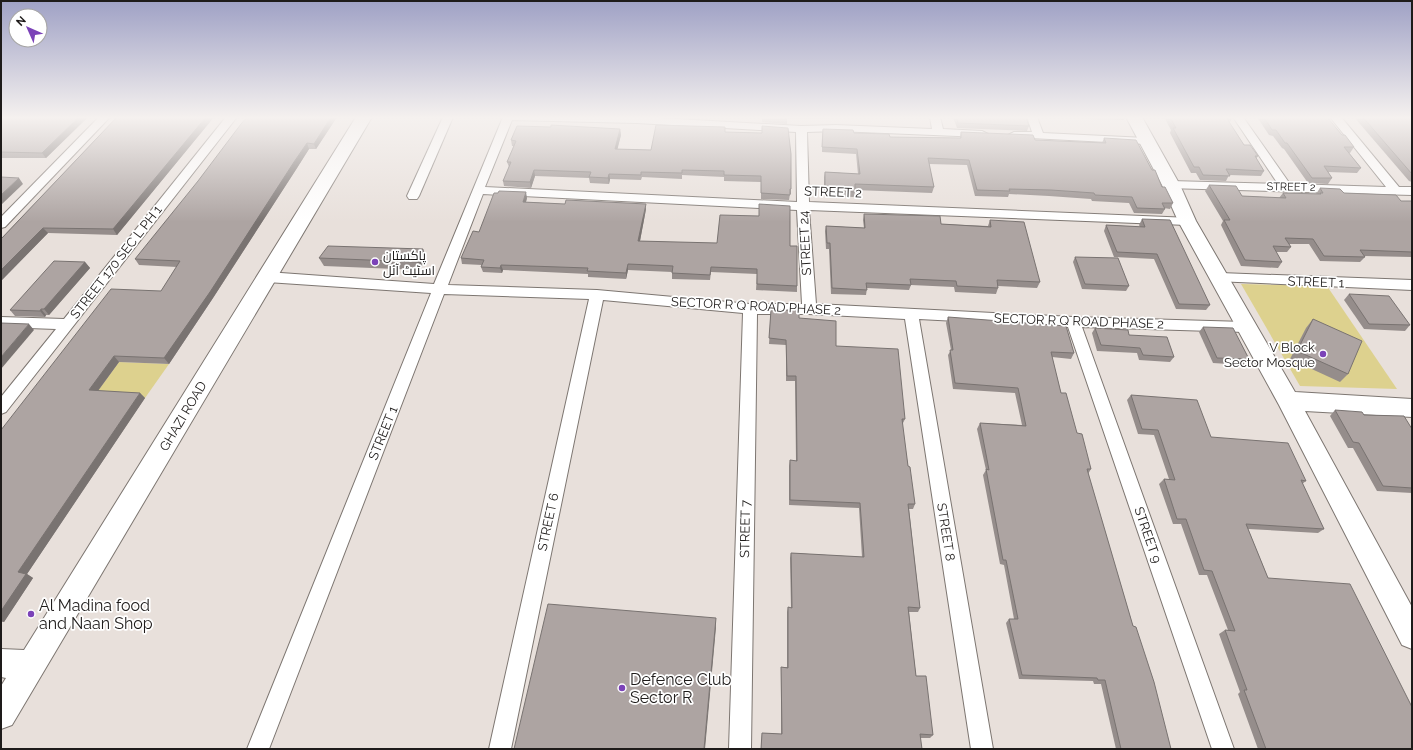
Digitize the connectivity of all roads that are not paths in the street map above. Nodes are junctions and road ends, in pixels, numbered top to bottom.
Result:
1 (71, 152) edge
2 (204, 152) edge
3 (343, 152) edge
4 (432, 152) edge
5 (494, 152) edge
6 (802, 152) edge
7 (1152, 152) edge
8 (1262, 152) edge
9 (1364, 152) edge
10 (1171, 185) junction
11 (1285, 186) junction
12 (478, 190) junction
13 (1395, 190) junction
14 (1412, 191) edge
15 (413, 196) dead end
16 (803, 206) junction
17 (1187, 221) junction
18 (1, 224) edge
19 (267, 277) junction
20 (1220, 278) junction
21 (1412, 285) edge
22 (440, 289) junction
23 (597, 295) junction
24 (750, 308) junction
25 (809, 309) junction
26 (911, 314) junction
27 (1, 322) edge
28 (1073, 322) junction
29 (67, 324) junction
30 (1245, 327) junction
31 (1288, 401) junction
32 (1, 408) edge
33 (1412, 408) edge
34 (1412, 635) edge
35 (1, 663) edge
36 (31, 665) junction
37 (1, 714) edge
38 (258, 749) edge
39 (500, 749) edge
40 (740, 749) edge
41 (982, 749) edge
42 (1224, 749) edge

1 - 18 street
2 - 29 street, STREET 170 SEC L PH 1
3 - 19 street, GHAZI ROAD
4 - 15 street
5 - 12 street, STREET 1
6 - 16 street, STREET 24
7 - 10 street
8 - 11 street
9 - 13 street
10 - 11 street, STREET 2
10 - 17 street
11 - 13 street, STREET 2
12 - 16 street, STREET 2
12 - 22 street, STREET 1
13 - 14 street, STREET 2
16 - 17 street, STREET 2
16 - 25 street, STREET 24
17 - 20 street
19 - 22 street, SECTOR R Q ROAD PHASE 2
19 - 36 street, GHAZI ROAD
20 - 21 street, STREET 1
20 - 30 street
22 - 23 street, SECTOR R Q ROAD PHASE 2
22 - 38 street, STREET 1
23 - 24 street, SECTOR R Q ROAD PHASE 2
23 - 39 street, STREET 6
24 - 25 street, SECTOR R Q ROAD PHASE 2
24 - 40 street, STREET 7
25 - 26 street, SECTOR R Q ROAD PHASE 2
26 - 28 street, SECTOR R Q ROAD PHASE 2
26 - 41 street, STREET 8
27 - 29 street
28 - 30 street, SECTOR R Q ROAD PHASE 2
28 - 42 street, STREET 9
29 - 32 street, STREET 170 SEC L PH 1
30 - 31 street
31 - 33 street
31 - 34 street
35 - 36 street
36 - 37 street, GHAZI ROAD

